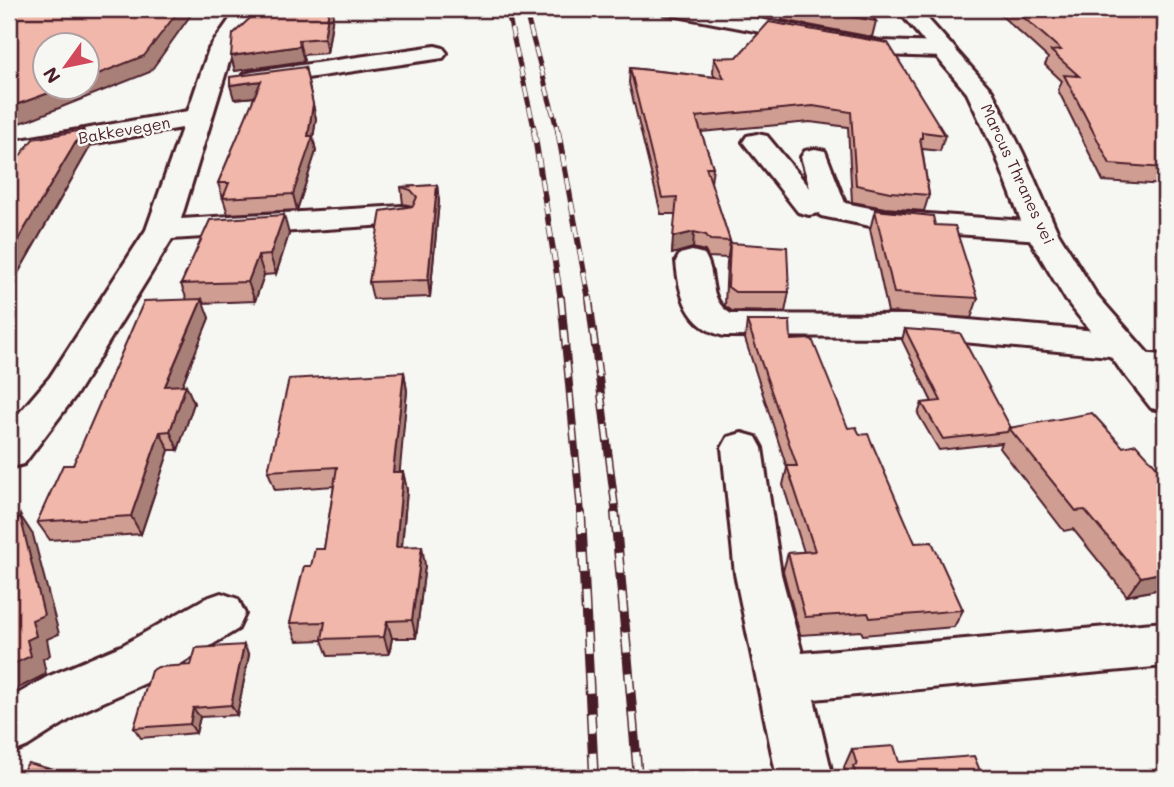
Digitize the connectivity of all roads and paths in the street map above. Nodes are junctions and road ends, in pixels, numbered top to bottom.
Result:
1 (248, 9) edge
2 (672, 9) edge
3 (908, 9) edge
4 (944, 50) junction
5 (435, 53) dead end
6 (209, 85) junction
7 (198, 117) junction
8 (757, 142) dead end
9 (9, 150) edge
10 (816, 158) dead end
11 (809, 206) junction
12 (402, 215) edge
13 (162, 230) junction
14 (1041, 231) junction
15 (692, 261) dead end
16 (1150, 374) edge
17 (742, 448) dead end
18 (9, 453) edge
19 (221, 614) dead end
20 (1165, 645) edge
21 (783, 678) junction
22 (9, 728) edge
23 (805, 778) edge

1 - 6 street
2 - 4 street
3 - 4 street, Marcus Thranes vei
4 - 14 street, Marcus Thranes vei
5 - 6 street
6 - 7 street
7 - 9 street, Bakkevegen
7 - 13 street
8 - 11 street
10 - 11 street
11 - 14 street
12 - 13 street
13 - 18 street
14 - 16 street, Marcus Thranes vei
15 - 16 street
17 - 21 street
19 - 22 street
20 - 21 street
21 - 23 street

